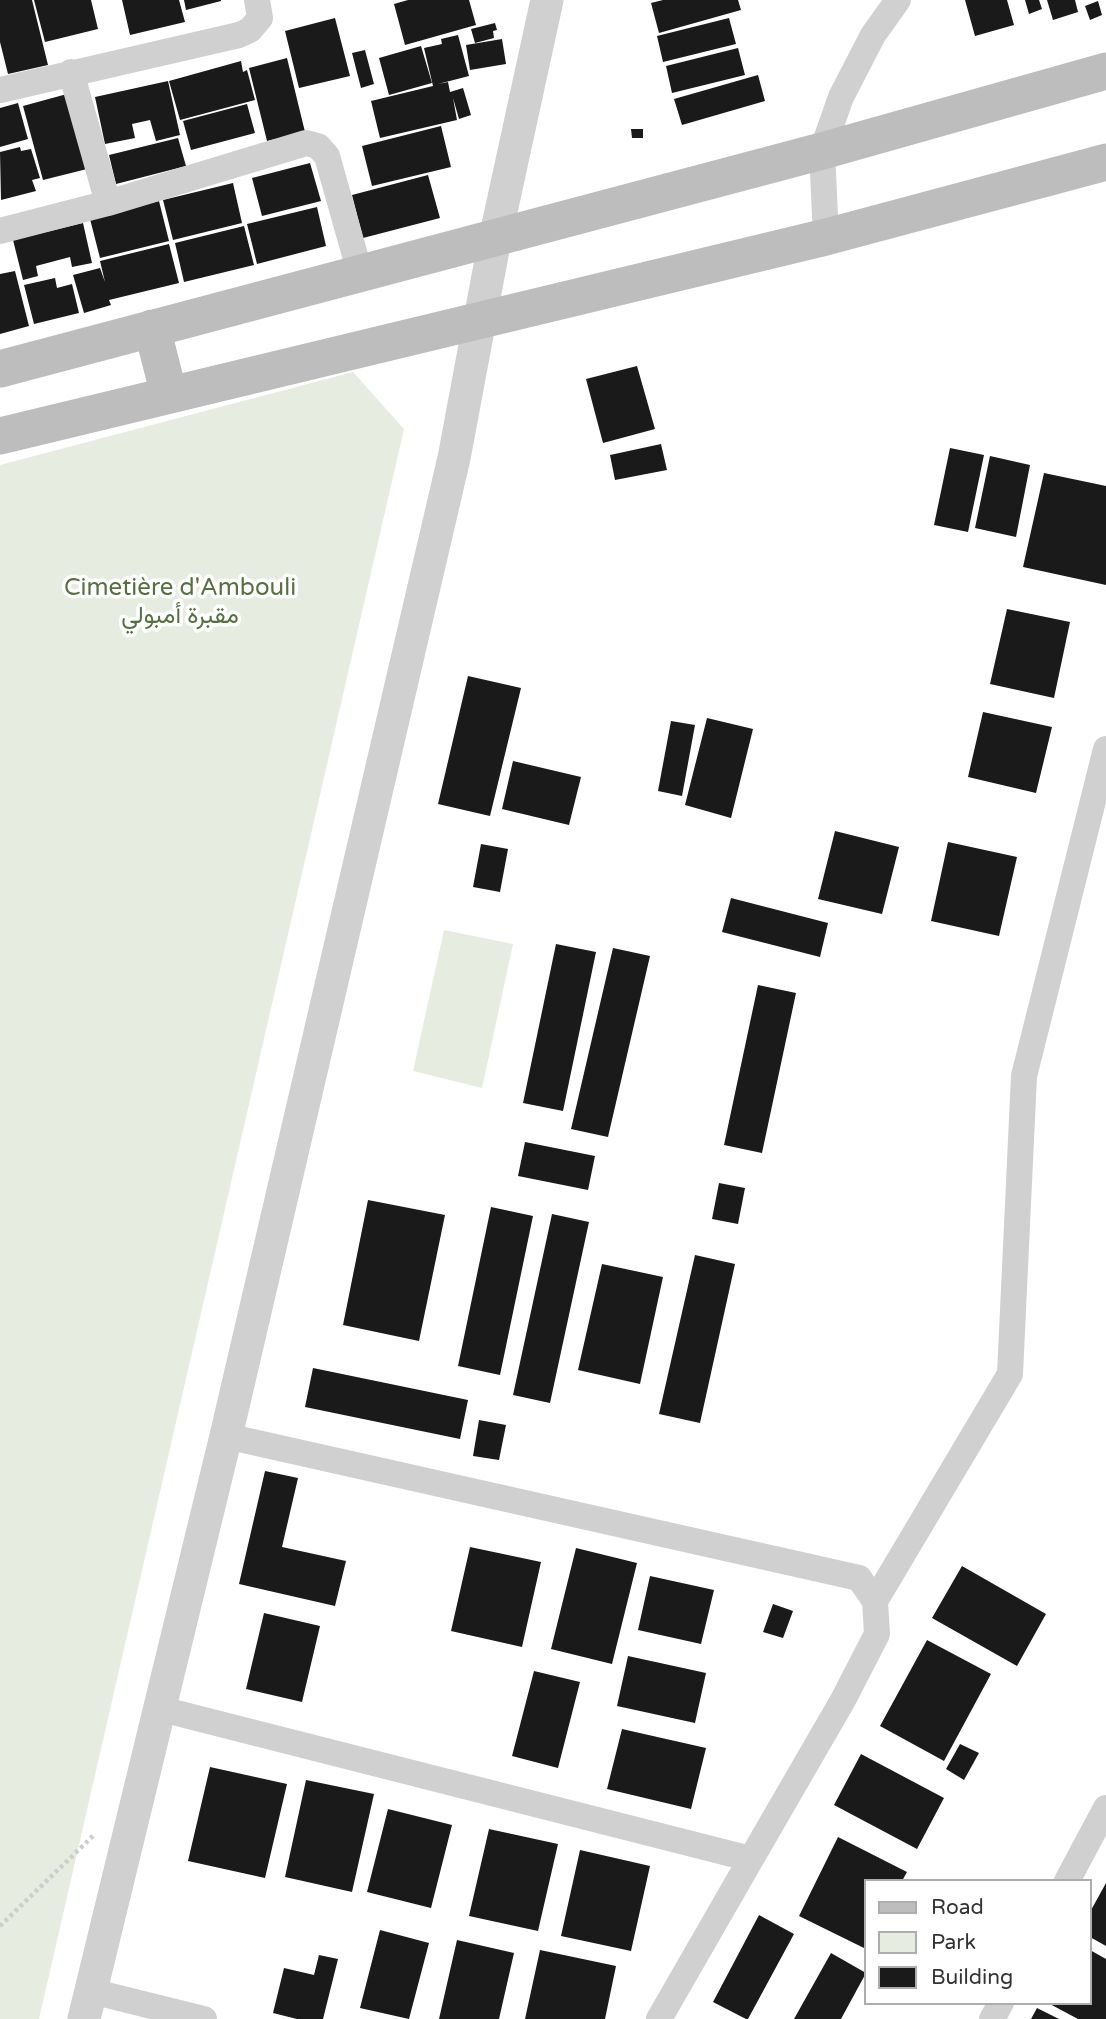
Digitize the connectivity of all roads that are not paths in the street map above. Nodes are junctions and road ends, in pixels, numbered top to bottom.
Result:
1 (257, 0) edge
2 (547, 0) edge
3 (898, 0) edge
4 (1106, 71) edge
5 (71, 72) junction
6 (0, 90) edge
7 (822, 151) junction
8 (1106, 162) edge
9 (108, 203) junction
10 (0, 231) edge
11 (826, 237) junction
12 (495, 239) junction
13 (360, 273) junction
14 (481, 320) junction
15 (152, 328) junction
16 (0, 369) edge
17 (169, 395) junction
18 (0, 436) edge
19 (1106, 749) edge
20 (226, 1436) junction
21 (876, 1601) junction
22 (161, 1709) junction
23 (1106, 1808) edge
24 (751, 1860) junction
25 (1068, 1879) edge
26 (87, 2005) edge
27 (204, 2019) edge
28 (659, 2019) edge

1 - 5 street
2 - 12 street
3 - 7 street
4 - 7 main road
5 - 6 street
5 - 9 street
7 - 11 street
7 - 12 main road
8 - 11 main road
9 - 10 street
9 - 13 street
11 - 14 main road
12 - 13 main road
12 - 14 street
13 - 15 main road
14 - 17 main road
14 - 20 street
15 - 16 main road
15 - 17 main road
17 - 18 main road
19 - 21 street
20 - 21 street
20 - 22 street
21 - 24 street
22 - 24 street
22 - 26 street
23 - 25 street
24 - 28 street
26 - 27 street

